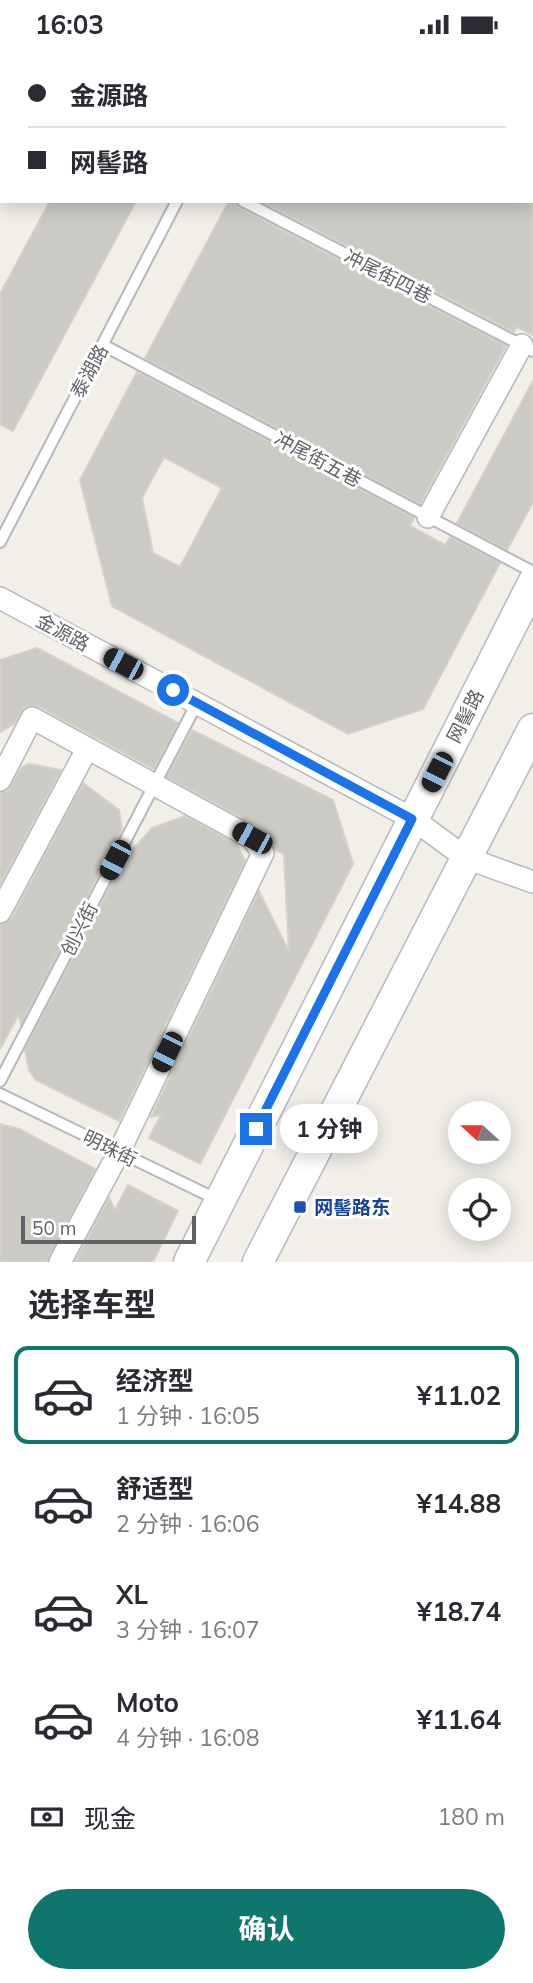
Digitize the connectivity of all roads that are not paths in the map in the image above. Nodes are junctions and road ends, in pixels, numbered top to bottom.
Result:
1 (176, 203) edge
2 (247, 203) edge
3 (103, 345) junction
4 (527, 348) edge
5 (428, 517) junction
6 (0, 542) edge
7 (533, 572) edge
8 (533, 583) edge
9 (0, 599) edge
10 (197, 703) junction
11 (533, 729) edge
12 (86, 749) junction
13 (0, 780) edge
14 (153, 786) junction
15 (412, 819) junction
16 (466, 858) junction
17 (533, 883) edge
18 (0, 912) edge
19 (0, 1081) edge
20 (0, 1094) edge
21 (119, 1152) junction
22 (220, 1201) junction
23 (60, 1262) edge
24 (190, 1262) edge
25 (258, 1262) edge

1 - 3 lane, 泰湖路
2 - 4 lane, 冲尾街四巷
3 - 5 lane, 冲尾街五巷
3 - 6 lane, 泰湖路
4 - 5 street
5 - 7 lane, 冲尾街五巷
8 - 15 main road, 网髻路
9 - 10 street, 金源路
10 - 14 lane, 创兴街
10 - 15 street, 金源路
11 - 16 main road
12 - 13 street
12 - 14 street
12 - 18 street
14 - 19 lane, 创兴街
14 - 21 street
15 - 16 street, 金源路
15 - 22 main road, 网髻路
16 - 17 street, 金源路
16 - 25 main road
20 - 21 lane, 明珠街
21 - 22 lane, 明珠街
21 - 23 street
22 - 24 main road, 网髻路

